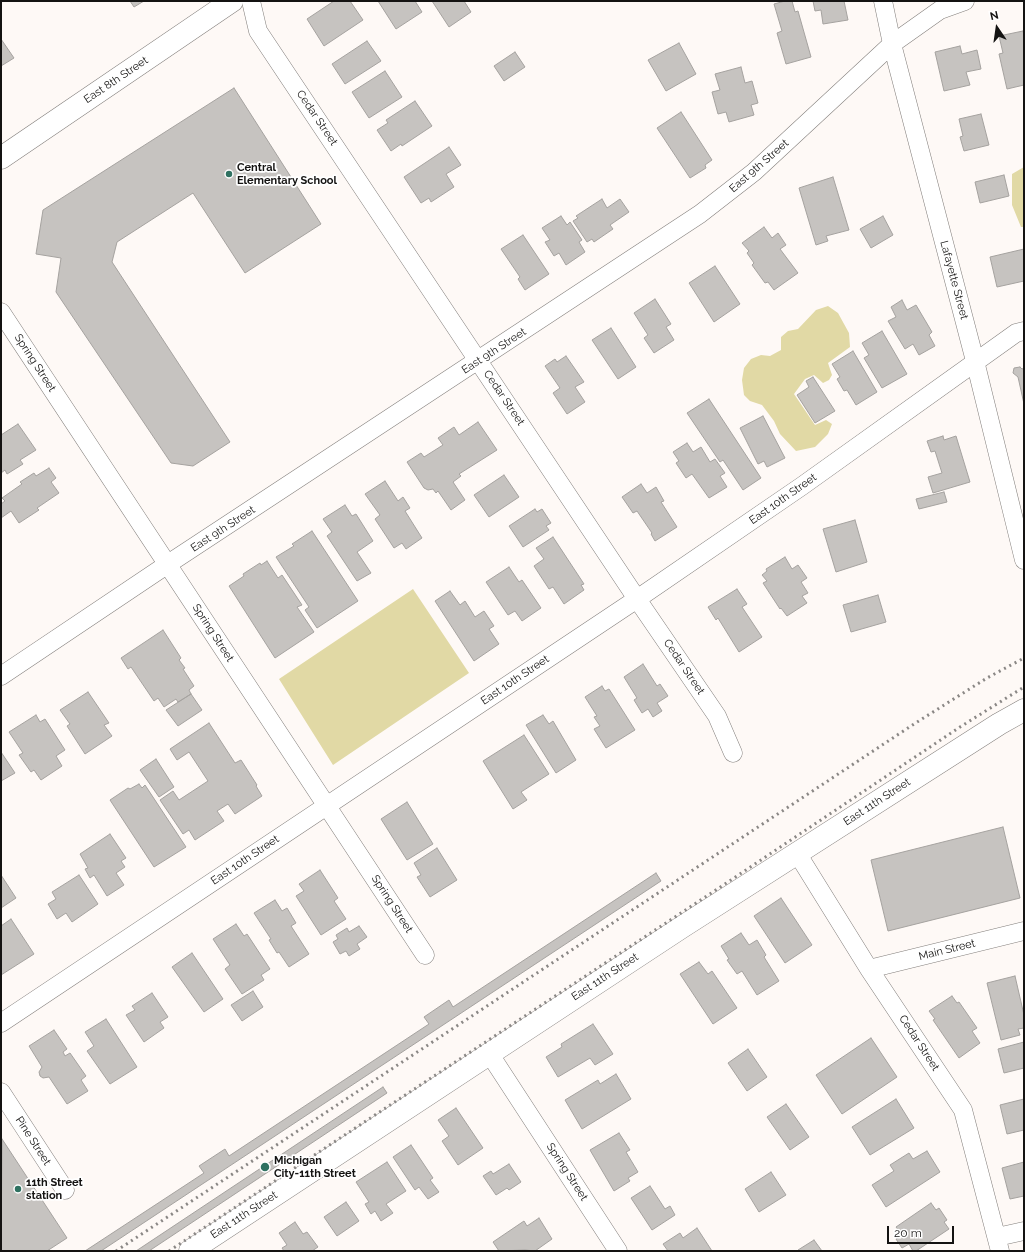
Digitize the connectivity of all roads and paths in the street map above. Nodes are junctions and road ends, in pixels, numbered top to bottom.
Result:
1 (232, 1) edge
2 (251, 1) edge
3 (883, 1) edge
4 (965, 1) edge
5 (892, 44) junction
6 (1, 158) edge
7 (1, 312) edge
8 (1024, 331) edge
9 (479, 360) junction
10 (975, 361) junction
11 (1024, 560) edge
12 (168, 564) junction
13 (637, 598) junction
14 (1, 676) edge
15 (1024, 710) edge
16 (733, 753) dead end
17 (327, 806) junction
18 (797, 853) junction
19 (1024, 931) edge
20 (425, 954) dead end
21 (869, 969) junction
22 (1, 1023) edge
23 (490, 1052) junction
24 (1, 1092) edge
25 (65, 1190) dead end
26 (1024, 1231) edge
27 (998, 1244) edge
28 (190, 1251) edge
29 (618, 1251) edge

1 - 6 street, East 8th Street
2 - 9 street, Cedar Street
3 - 5 street, Lafayette Street
4 - 5 street, East 9th Street
5 - 9 street, East 9th Street
5 - 10 street, Lafayette Street
7 - 12 street, Spring Street
8 - 10 street, East 10th Street
9 - 12 street, East 9th Street
9 - 13 street, Cedar Street
10 - 11 street, Lafayette Street
10 - 13 street, East 10th Street
12 - 14 street, East 9th Street
12 - 17 street, Spring Street
13 - 16 street, Cedar Street
13 - 17 street, East 10th Street
15 - 18 street, East 11th Street
17 - 20 street, Spring Street
17 - 22 street, East 10th Street
18 - 21 street, Cedar Street
18 - 23 street, East 11th Street
19 - 21 street, Main Street
21 - 27 street, Cedar Street
23 - 28 street, East 11th Street
23 - 29 street, Spring Street
24 - 25 street, Pine Street
26 - 27 street

